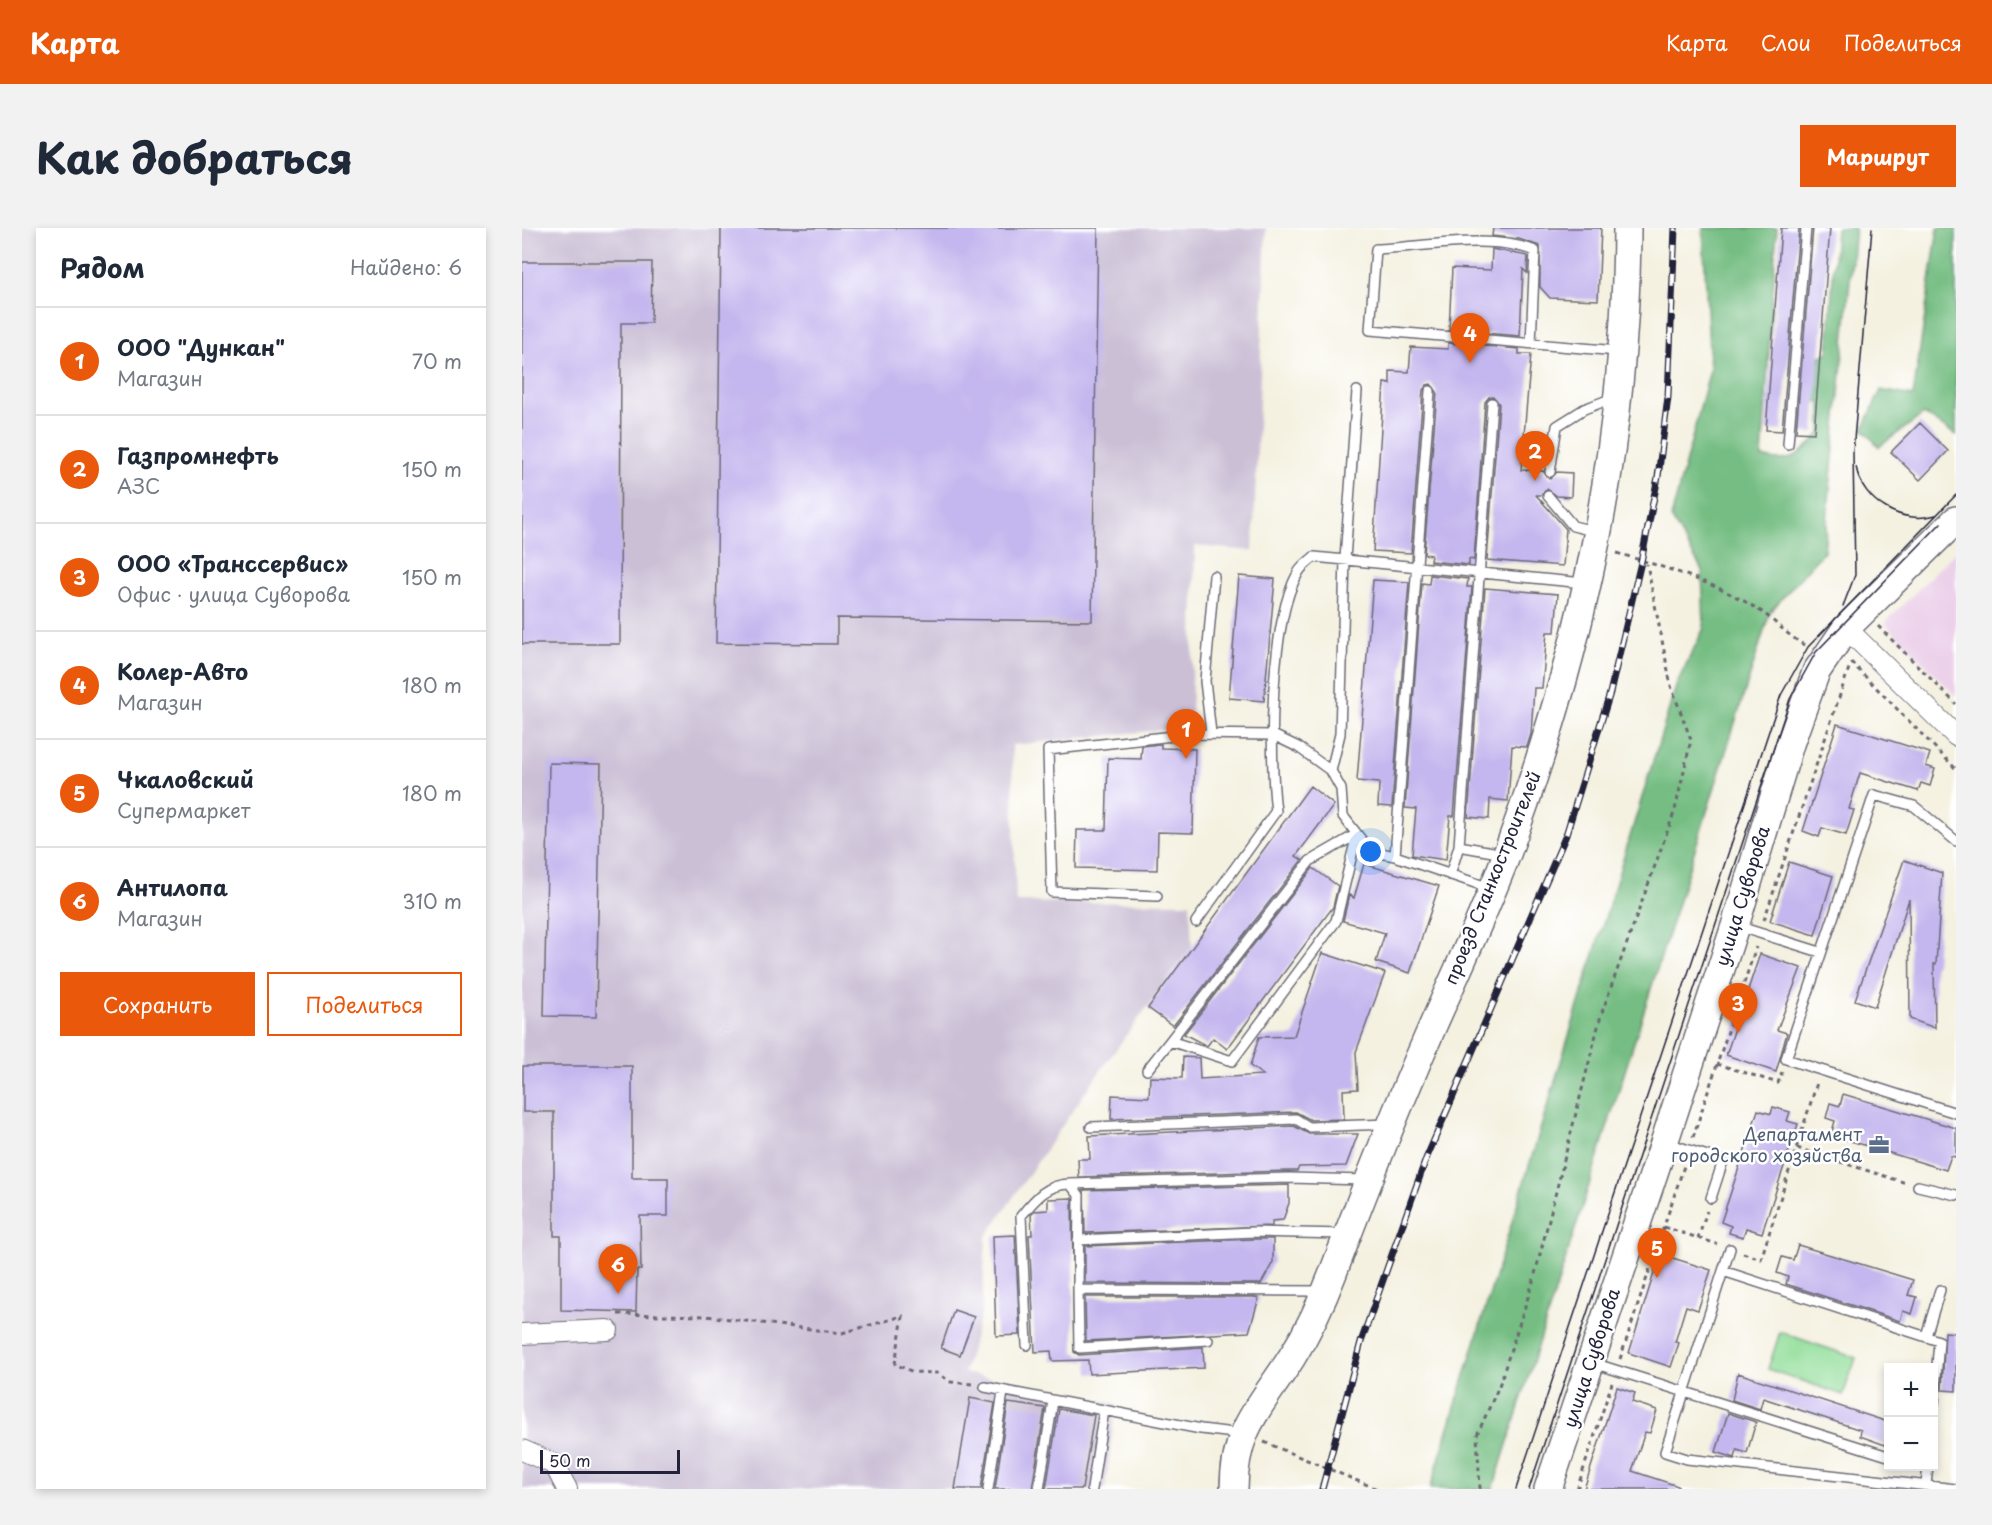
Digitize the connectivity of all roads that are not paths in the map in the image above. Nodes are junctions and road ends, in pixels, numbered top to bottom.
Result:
1 (1627, 228) edge
2 (1806, 228) edge
3 (1531, 343) junction
4 (1623, 351) junction
5 (1357, 391) dead end
6 (1430, 391) dead end
7 (1618, 396) junction
8 (1492, 403) dead end
9 (1788, 444) dead end
10 (1550, 471) dead end
11 (1548, 496) dead end
12 (1956, 520) edge
13 (1597, 539) junction
14 (1345, 559) junction
15 (1418, 567) junction
16 (1480, 573) junction
17 (1214, 576) dead end
18 (1589, 583) junction
19 (1854, 636) junction
20 (1211, 733) junction
21 (1273, 735) junction
22 (1956, 736) edge
23 (1331, 771) junction
24 (1357, 834) junction
25 (1956, 841) edge
26 (1459, 846) junction
27 (1507, 854) junction
28 (1395, 856) junction
29 (1450, 875) junction
30 (1492, 889) junction
31 (1157, 896) dead end
32 (1196, 922) dead end
33 (1748, 929) junction
34 (1821, 952) junction
35 (1170, 1041) junction
36 (1147, 1070) dead end
37 (1956, 1113) edge
38 (1391, 1123) junction
39 (1091, 1127) dead end
40 (1677, 1146) junction
41 (1367, 1180) junction
42 (1070, 1184) junction
43 (1918, 1186) road end
44 (1956, 1195) edge
45 (1712, 1198) road end
46 (1347, 1234) junction
47 (1078, 1240) junction
48 (1730, 1249) road end
49 (1723, 1271) junction
50 (1078, 1290) junction
51 (1940, 1290) dead end
52 (1326, 1291) junction
53 (608, 1330) road end
54 (522, 1334) edge
55 (1926, 1336) junction
56 (1208, 1340) dead end
57 (1027, 1345) dead end
58 (1591, 1362) junction
59 (1937, 1363) edge
60 (985, 1388) road end
61 (1684, 1391) junction
62 (1003, 1392) junction
63 (1053, 1401) junction
64 (1104, 1410) junction
65 (1242, 1434) junction
66 (522, 1450) edge
67 (1884, 1455) edge
68 (1926, 1471) edge
69 (1926, 1485) junction
70 (567, 1489) edge
71 (988, 1489) edge
72 (1040, 1489) edge
73 (1092, 1489) edge
74 (1234, 1489) edge
75 (1548, 1489) edge
76 (1956, 1489) edge

1 - 4 main road, проезд Станкостроителей
2 - 9 lane
3 - 3 lane
3 - 4 lane
4 - 7 main road, проезд Станкостроителей
5 - 14 lane
6 - 15 lane
7 - 10 lane
7 - 13 main road, проезд Станкостроителей
8 - 16 lane
11 - 13 lane
12 - 19 main road, улица Суворова
13 - 18 main road, проезд Станкостроителей
14 - 15 lane
14 - 21 lane
14 - 23 lane
15 - 16 lane
15 - 28 lane
16 - 18 lane
16 - 26 lane
17 - 20 lane
18 - 27 main road, проезд Станкостроителей
19 - 22 street
19 - 33 main road, улица Суворова
20 - 21 lane
20 - 31 lane
21 - 23 lane
21 - 32 lane
23 - 24 lane
24 - 28 lane
24 - 35 lane
24 - 35 lane
25 - 34 lane
26 - 27 lane
26 - 29 lane
27 - 30 main road, проезд Станкостроителей
28 - 29 lane
29 - 30 lane
30 - 38 main road, проезд Станкостроителей
33 - 34 lane
33 - 40 main road, улица Суворова
34 - 37 lane
35 - 36 lane
38 - 39 lane
38 - 41 main road, проезд Станкостроителей
40 - 45 lane
40 - 58 main road, улица Суворова
41 - 42 lane
41 - 46 main road, проезд Станкостроителей
42 - 47 lane
42 - 57 lane
43 - 44 lane
46 - 47 lane
46 - 52 main road, проезд Станкостроителей
47 - 50 lane
48 - 49 lane
49 - 55 lane
49 - 61 lane
50 - 52 lane
50 - 56 lane
51 - 55 lane
52 - 65 main road, проезд Станкостроителей
53 - 54 street
55 - 59 lane
58 - 61 lane
58 - 75 main road, улица Суворова
60 - 62 lane
61 - 67 lane
61 - 69 lane
62 - 63 lane
62 - 71 lane
63 - 64 lane
63 - 72 lane
64 - 65 lane
64 - 73 lane
65 - 74 main road, проезд Станкостроителей
66 - 70 street
68 - 69 lane
69 - 76 lane

